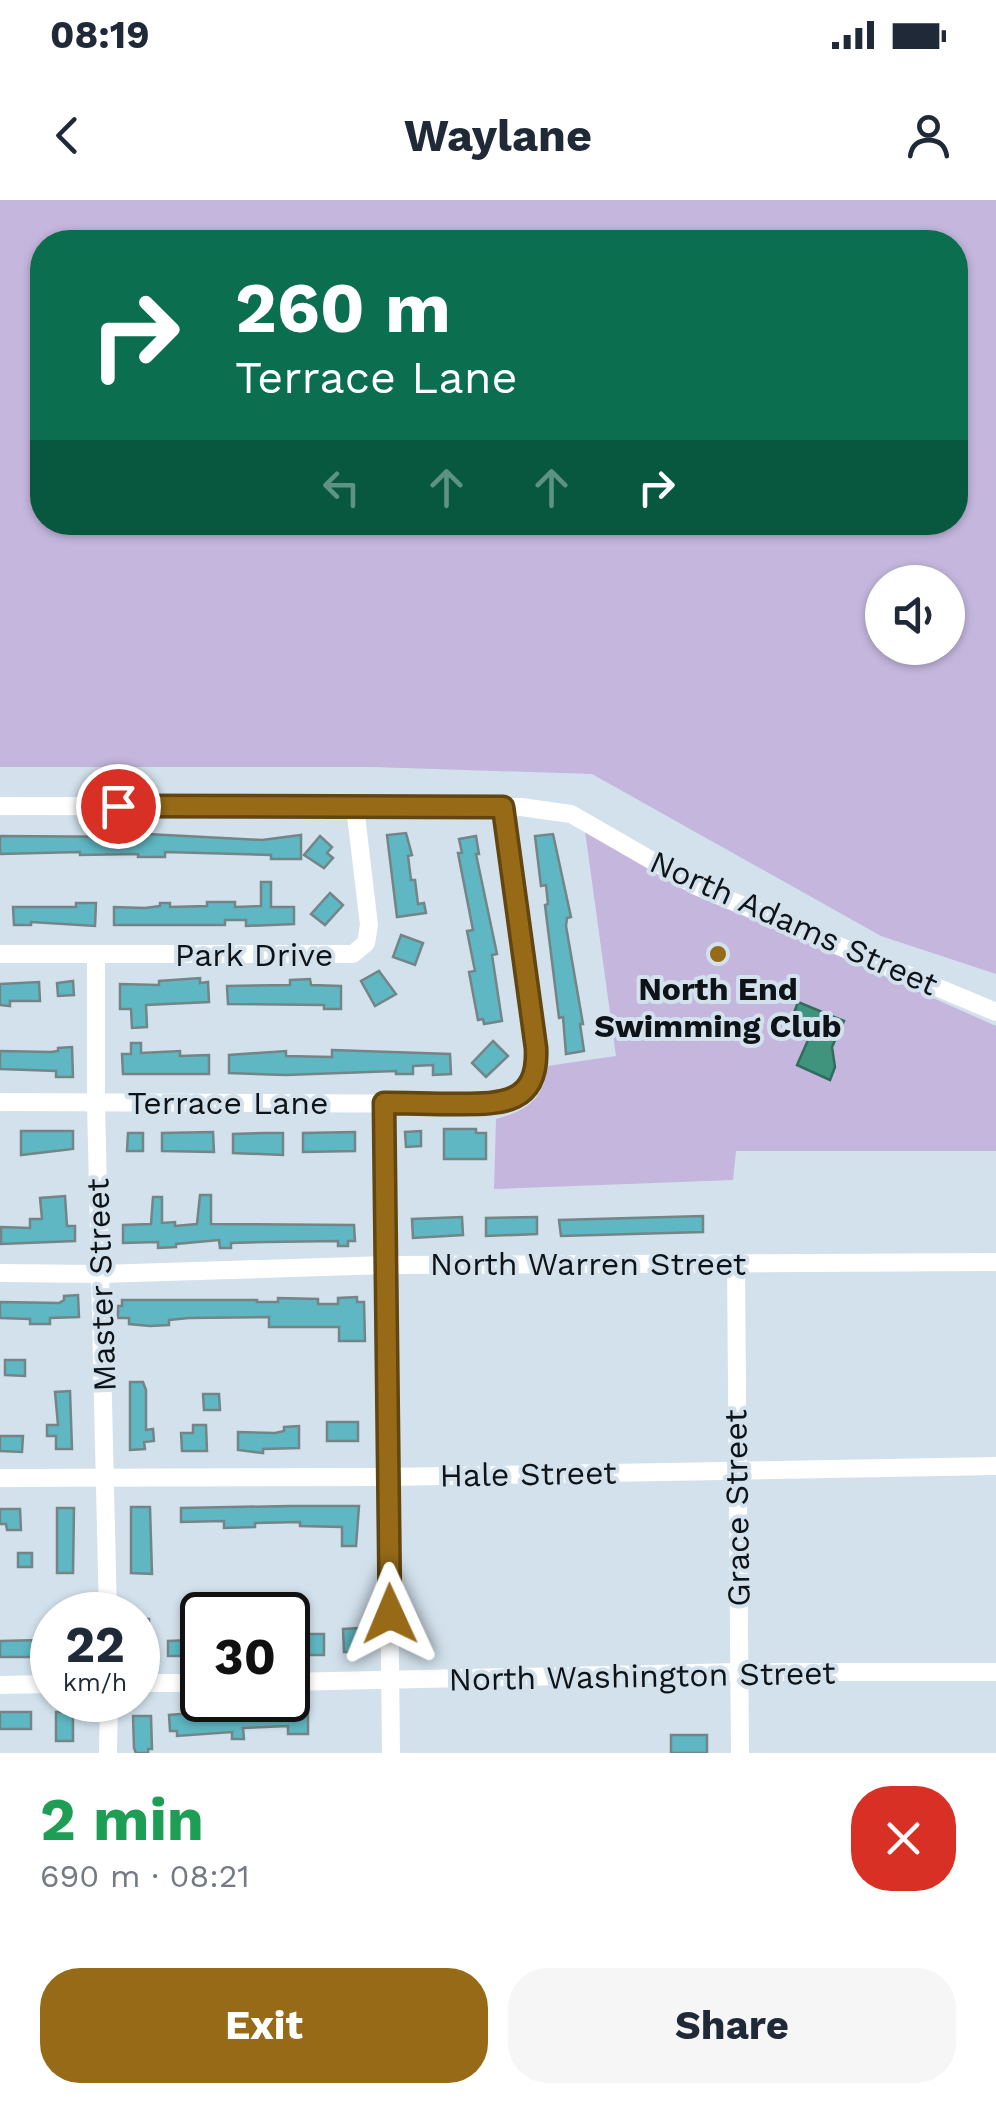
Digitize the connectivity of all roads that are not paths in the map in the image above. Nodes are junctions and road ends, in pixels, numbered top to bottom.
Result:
1 (0, 806) edge
2 (355, 807) junction
3 (503, 807) junction
4 (0, 954) edge
5 (96, 955) junction
6 (996, 1012) edge
7 (0, 1102) edge
8 (96, 1103) junction
9 (384, 1103) junction
10 (996, 1262) edge
11 (736, 1264) junction
12 (387, 1265) junction
13 (0, 1273) edge
14 (102, 1274) junction
15 (996, 1466) edge
16 (735, 1470) junction
17 (0, 1478) edge
18 (106, 1478) junction
19 (388, 1478) junction
20 (108, 1592) edge
21 (740, 1672) junction
22 (996, 1672) edge
23 (310, 1682) edge
24 (391, 1682) junction
25 (30, 1684) edge
26 (0, 1685) edge
27 (109, 1722) edge
28 (108, 1753) edge
29 (390, 1753) edge
30 (740, 1753) edge

1 - 2 street, North Adams Street
2 - 3 street, North Adams Street
2 - 5 street, Park Drive
3 - 6 street, North Adams Street
3 - 9 street, Terrace Lane
4 - 5 street, Park Drive
5 - 8 street, Master Street
7 - 8 street, Terrace Lane
8 - 9 street, Terrace Lane
8 - 14 street, Master Street
9 - 12 street
10 - 11 street, North Warren Street
11 - 12 street, North Warren Street
11 - 16 street, Grace Street
12 - 14 street, North Warren Street
12 - 19 street
13 - 14 street, North Warren Street
14 - 18 street, Master Street
15 - 16 street, Hale Street
16 - 19 street, Hale Street
16 - 21 street, Grace Street
17 - 18 street, Hale Street
18 - 19 street, Hale Street
18 - 20 street, Master Street
19 - 24 street
21 - 22 street, North Washington Street
21 - 24 street, North Washington Street
21 - 30 street, Grace Street
23 - 24 street, North Washington Street
24 - 29 street
25 - 26 street
27 - 28 street

